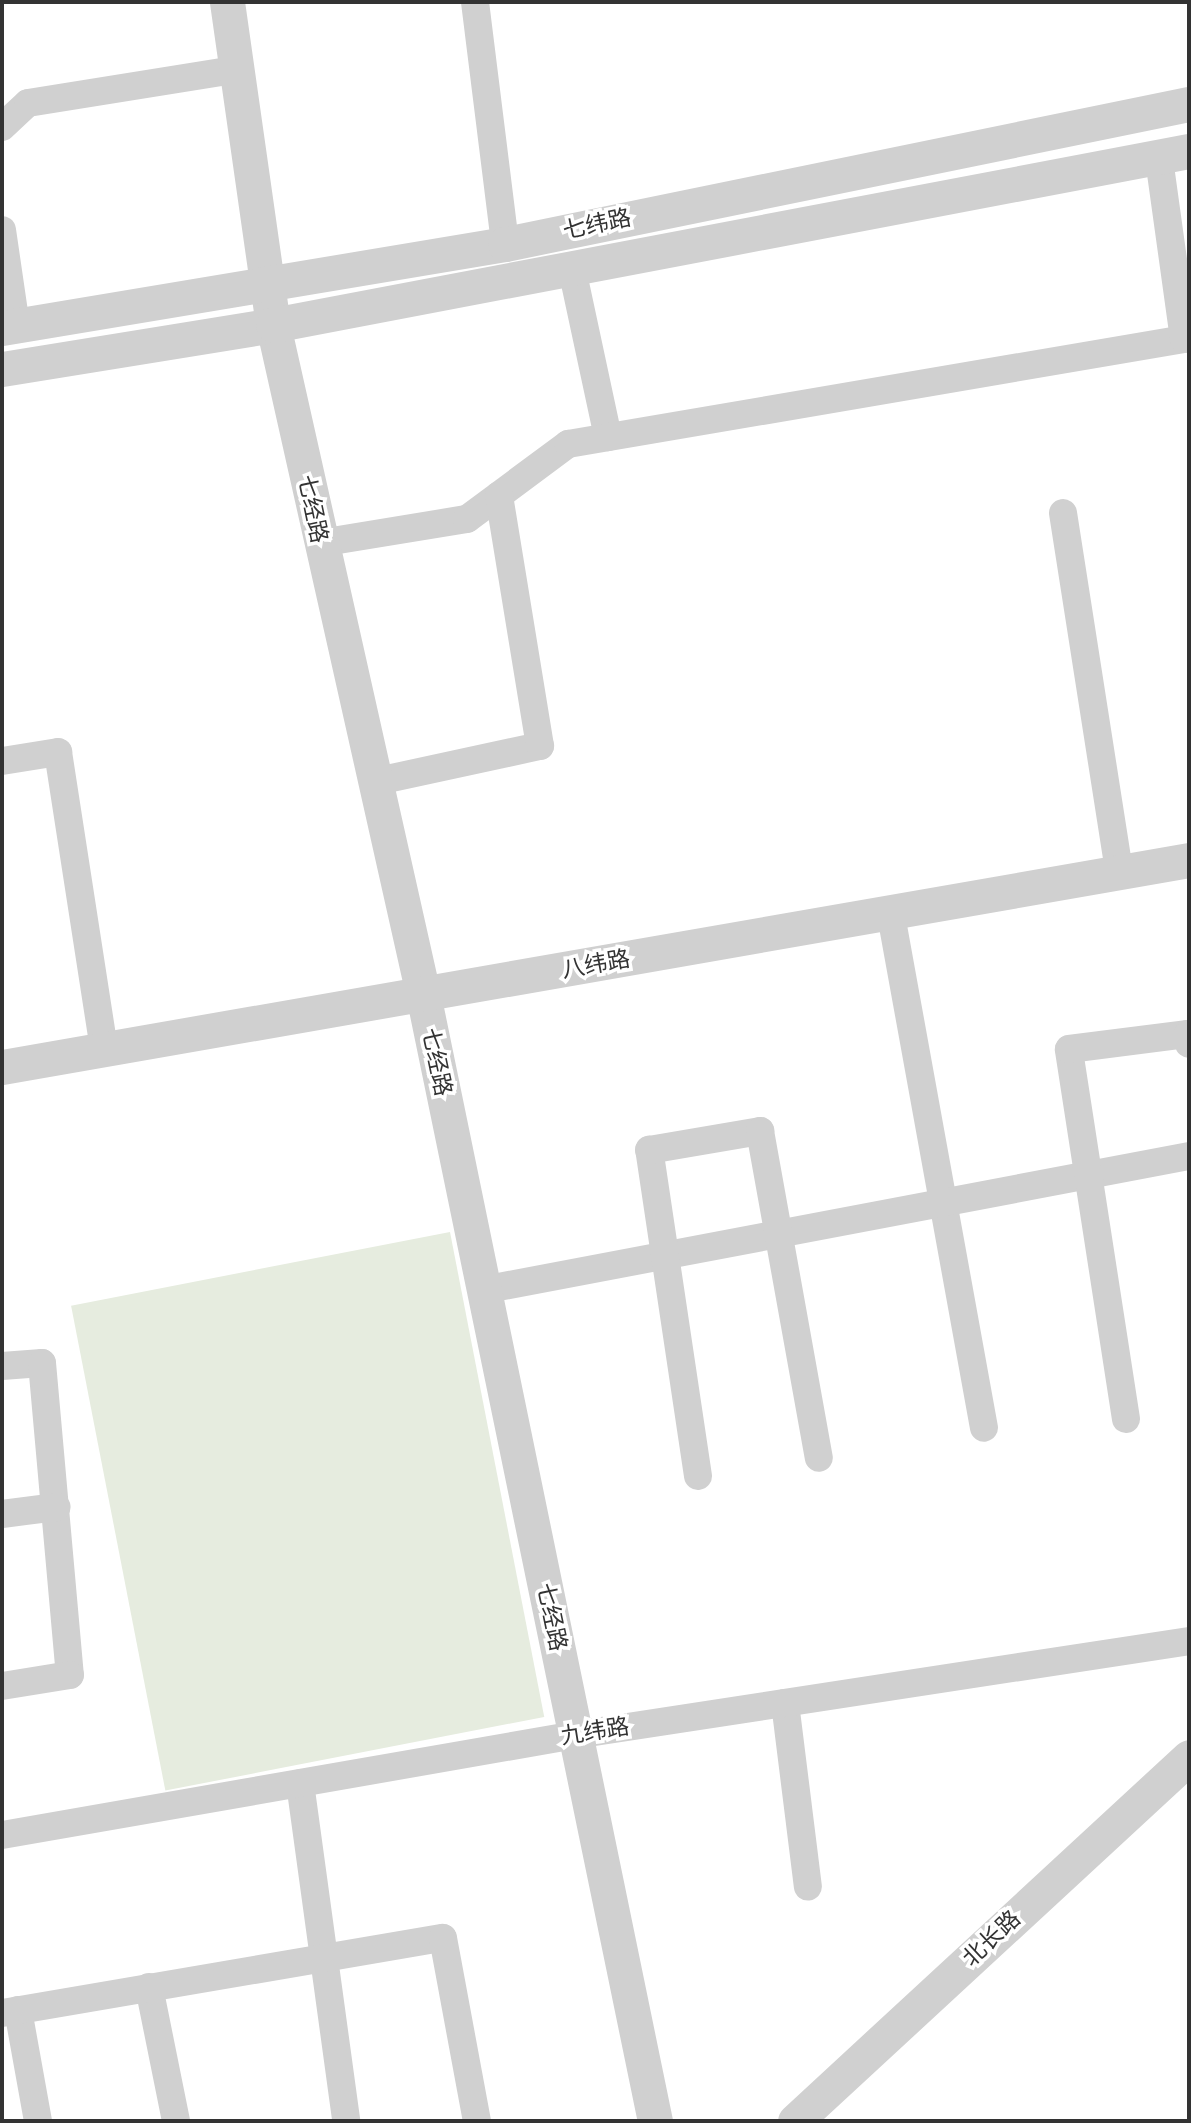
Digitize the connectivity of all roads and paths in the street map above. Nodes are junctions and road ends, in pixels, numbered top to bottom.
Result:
1 (227, 2) edge
2 (475, 2) edge
3 (235, 70) junction
4 (1189, 104) edge
5 (2, 127) edge
6 (1174, 155) edge
7 (2, 230) edge
8 (505, 244) junction
9 (572, 269) junction
10 (265, 284) junction
11 (272, 325) junction
12 (9, 327) edge
13 (2, 369) edge
14 (608, 437) junction
15 (499, 495) junction
16 (1063, 513) dead end
17 (320, 543) junction
18 (2, 761) edge
19 (373, 782) junction
20 (1189, 860) edge
21 (1119, 872) junction
22 (891, 915) junction
23 (422, 994) junction
24 (1189, 1044) edge
25 (104, 1050) junction
26 (2, 1067) edge
27 (1189, 1156) edge
28 (1091, 1175) junction
29 (943, 1203) junction
30 (779, 1234) junction
31 (665, 1255) junction
32 (483, 1290) junction
33 (2, 1366) edge
34 (1126, 1419) dead end
35 (984, 1428) dead end
36 (819, 1458) dead end
37 (698, 1476) dead end
38 (57, 1507) junction
39 (2, 1514) edge
40 (1189, 1642) edge
41 (2, 1686) edge
42 (785, 1703) junction
43 (575, 1735) junction
44 (1189, 1757) edge
45 (300, 1783) junction
46 (2, 1835) edge
47 (808, 1887) dead end
48 (322, 1958) junction
49 (149, 1987) junction
50 (10, 2011) edge
51 (38, 2121) edge
52 (176, 2121) edge
53 (346, 2121) edge
54 (477, 2121) edge
55 (655, 2121) edge
56 (795, 2121) edge

1 - 3 street, 七经路
2 - 8 street
3 - 5 street
3 - 10 street, 七经路
4 - 8 street, 七纬路
6 - 9 street, 七纬路
6 - 14 street
7 - 12 street
8 - 10 street, 七纬路
9 - 11 street, 七纬路
9 - 14 street
10 - 11 street, 七经路
10 - 12 street, 七纬路
11 - 13 street, 七纬路
11 - 17 street, 七经路
14 - 15 street
15 - 17 street
15 - 19 street
16 - 21 street
17 - 19 street, 七经路
18 - 25 street
19 - 23 street, 七经路
20 - 21 street, 八纬路
21 - 22 street, 八纬路
22 - 23 street, 八纬路
22 - 29 street
23 - 25 street, 八纬路
23 - 32 street, 七经路
24 - 28 street
25 - 26 street, 八纬路
27 - 28 street
28 - 29 street
28 - 34 street
29 - 30 street
29 - 35 street
30 - 31 street
30 - 31 street
30 - 36 street
31 - 32 street
31 - 37 street
32 - 43 street, 七经路
33 - 38 street
38 - 39 street
38 - 41 street
40 - 42 street, 九纬路
42 - 43 street, 九纬路
42 - 47 street
43 - 45 street, 九纬路
43 - 55 street, 七经路
44 - 56 street, 北长路
45 - 46 street, 九纬路
45 - 48 street
48 - 49 street
48 - 53 street
48 - 54 street
49 - 50 street
49 - 52 street
50 - 51 street

